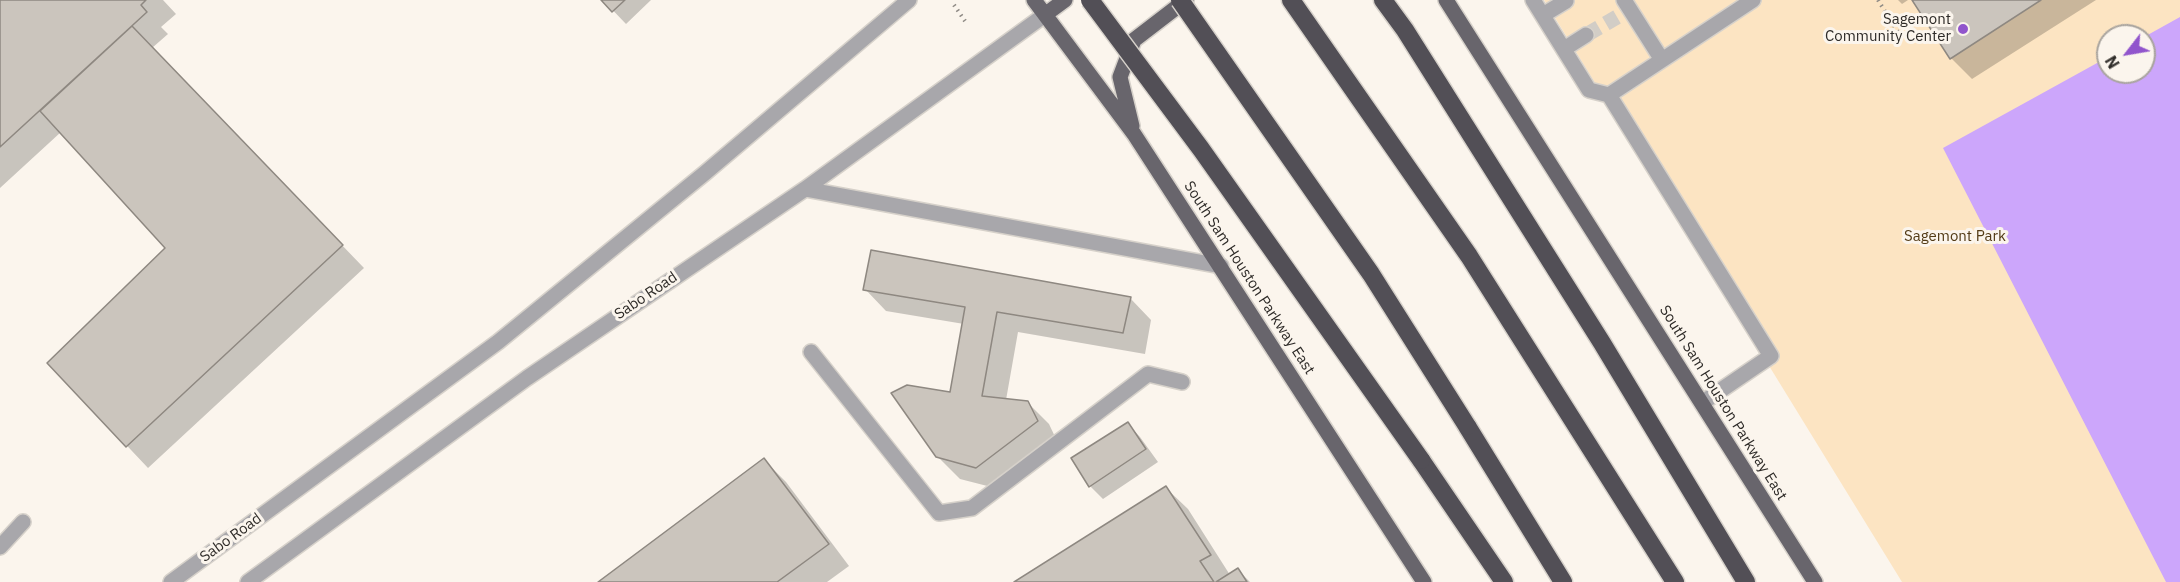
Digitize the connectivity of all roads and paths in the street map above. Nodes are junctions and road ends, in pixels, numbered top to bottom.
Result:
1 (909, 0) edge
2 (1034, 0) edge
3 (1065, 0) edge
4 (1090, 0) edge
5 (1180, 0) edge
6 (1186, 0) edge
7 (1290, 0) edge
8 (1383, 0) edge
9 (1446, 0) edge
10 (1533, 0) edge
11 (1753, 0) edge
12 (1878, 0) edge
13 (1566, 1) edge
14 (954, 5) dead end
15 (1624, 8) edge
16 (1046, 15) junction
17 (1543, 15) junction
18 (965, 21) dead end
19 (1586, 35) tunnel mouth
20 (1901, 37) dead end
21 (1564, 49) junction
22 (1662, 60) junction
23 (1609, 95) junction
24 (1134, 134) junction
25 (805, 189) junction
26 (1221, 266) junction
27 (812, 352) dead end
28 (1182, 382) dead end
29 (1702, 403) junction
30 (23, 522) dead end
31 (0, 546) edge
32 (171, 582) edge
33 (249, 582) edge
34 (1424, 582) edge
35 (1504, 582) edge
36 (1563, 582) edge
37 (1675, 582) edge
38 (1746, 582) edge
39 (1815, 582) edge

1 - 32 street, Sabo Road
2 - 16 main road, South Sam Houston Parkway East
3 - 16 main road
4 - 35 highway, bridge
5 - 36 highway, bridge
6 - 24 main road
7 - 37 highway
8 - 38 highway
9 - 29 main road, South Sam Houston Parkway East
10 - 17 street
11 - 22 street
12 - 20 path
13 - 17 street
14 - 18 path
15 - 22 street
16 - 24 main road, South Sam Houston Parkway East
16 - 25 street, Sabo Road
17 - 21 street
19 - 21 street
21 - 23 street
22 - 23 street
23 - 29 street
24 - 26 main road, South Sam Houston Parkway East
25 - 26 street
25 - 33 street, Sabo Road
26 - 34 main road, South Sam Houston Parkway East
27 - 28 street
29 - 39 main road, South Sam Houston Parkway East
30 - 31 street

